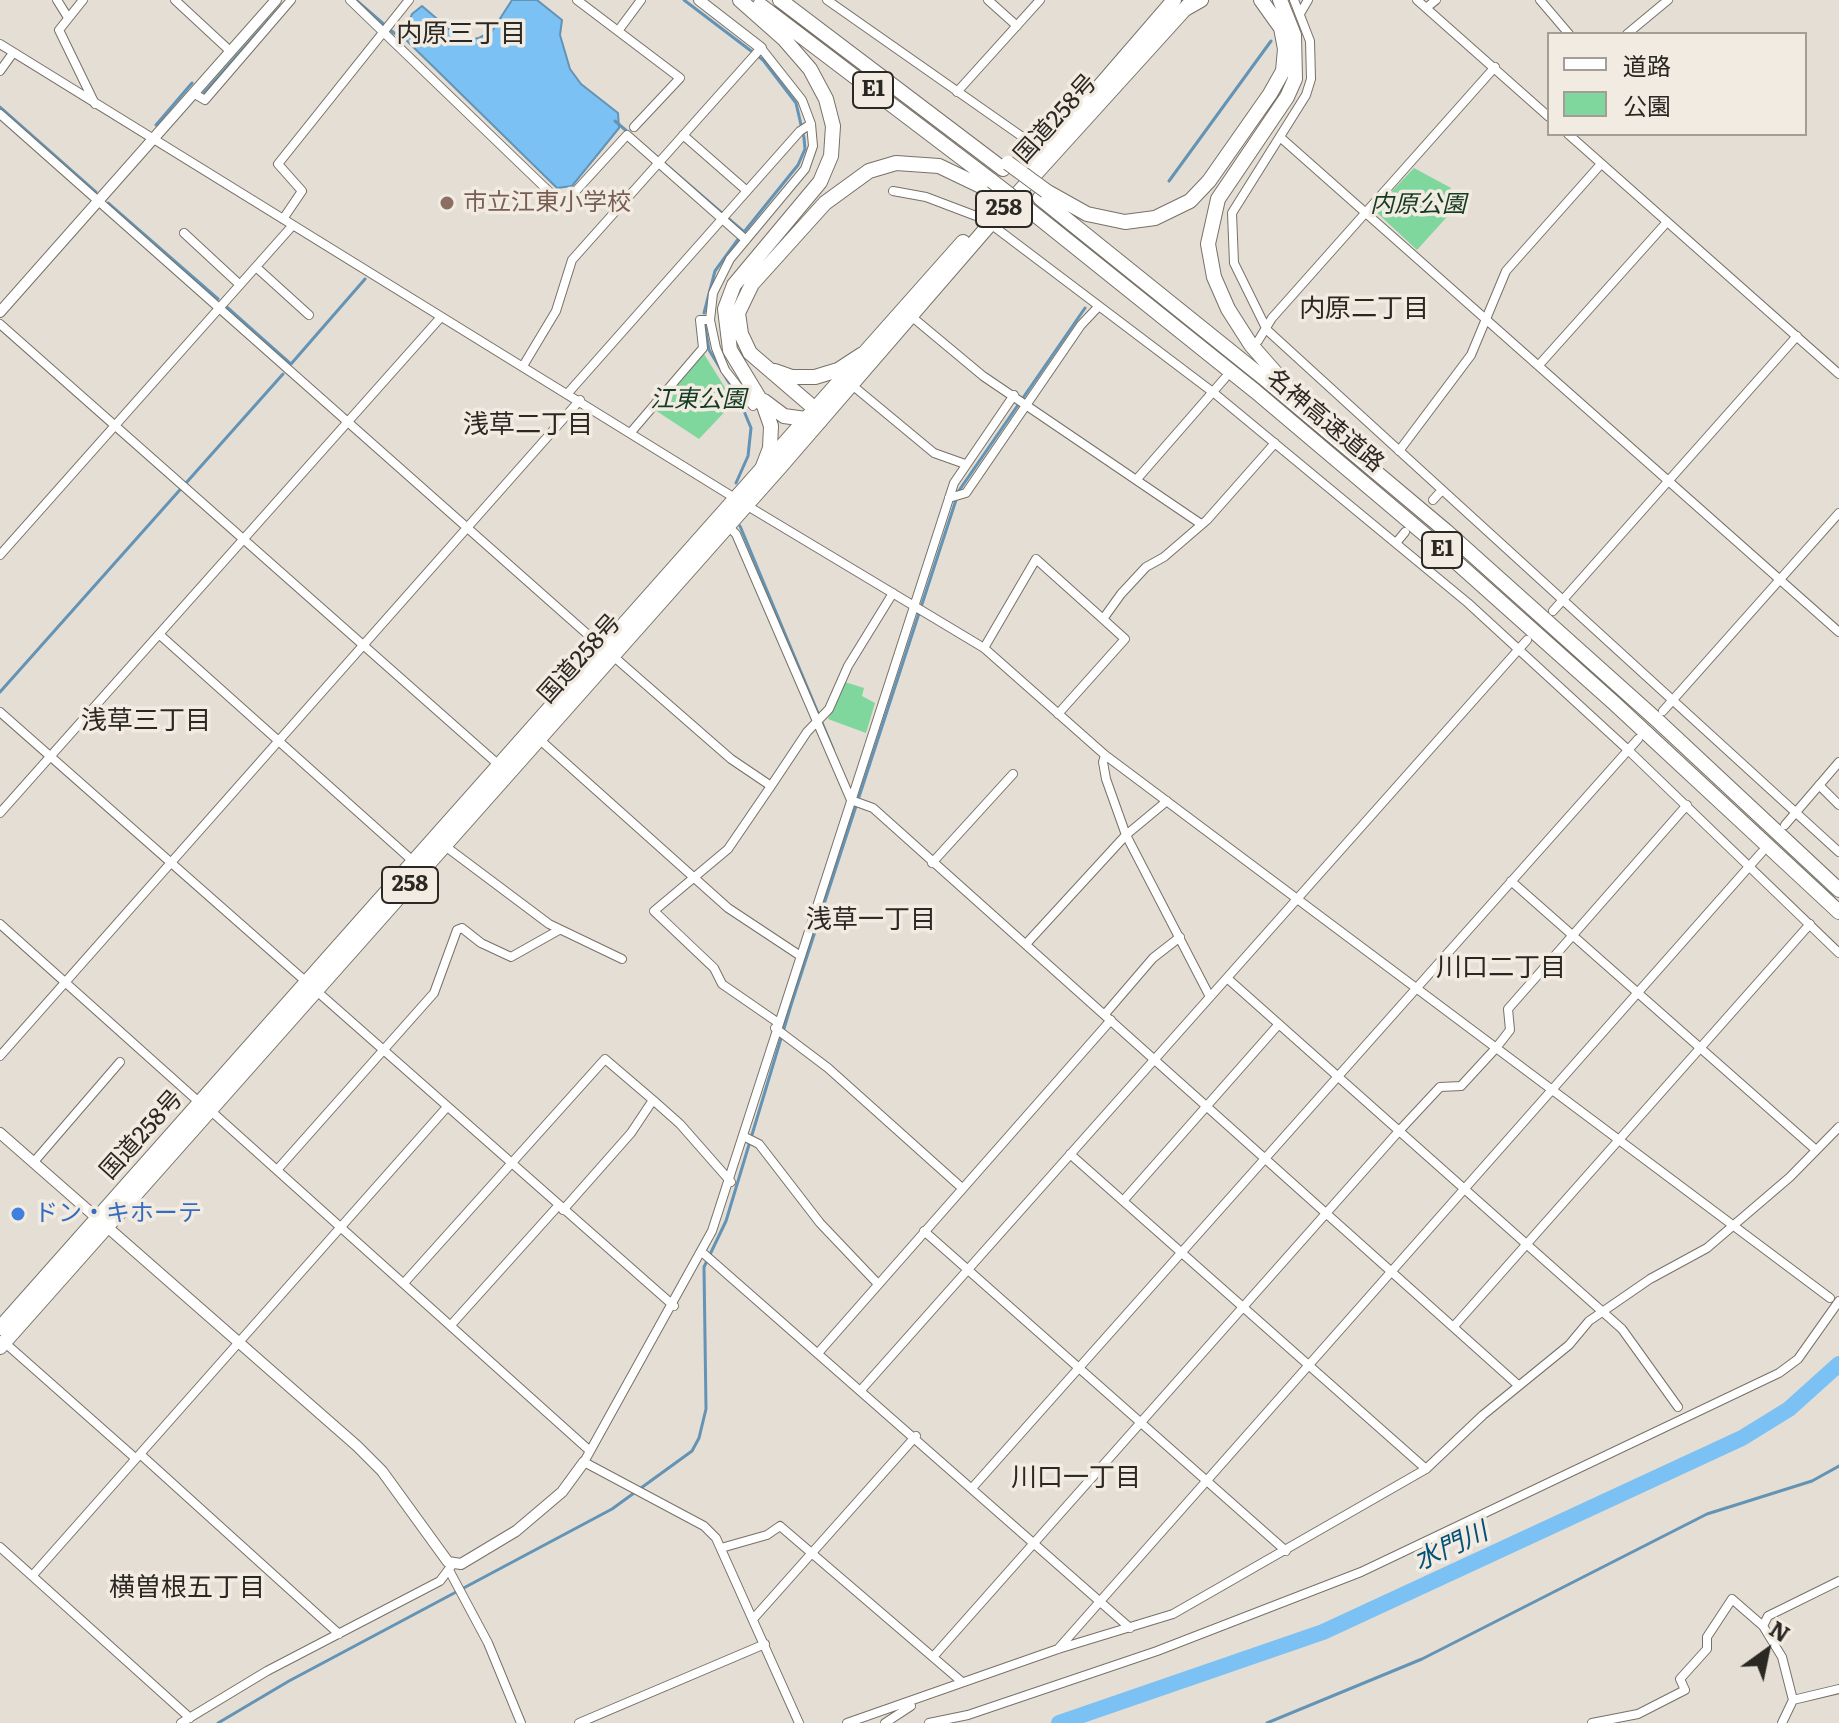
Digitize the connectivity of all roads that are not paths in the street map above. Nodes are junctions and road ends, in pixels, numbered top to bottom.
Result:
1 (57, 0) edge
2 (83, 0) edge
3 (175, 0) edge
4 (274, 0) edge
5 (291, 0) edge
6 (350, 0) edge
7 (409, 0) edge
8 (577, 0) edge
9 (641, 0) edge
10 (699, 0) edge
11 (740, 0) edge
12 (752, 0) edge
13 (780, 0) edge
14 (827, 0) edge
15 (988, 0) edge
16 (1040, 0) edge
17 (1201, 0) edge
18 (1254, 0) edge
19 (1294, 0) edge
20 (1308, 0) edge
21 (1417, 0) edge
22 (1436, 0) edge
23 (1540, 0) edge
24 (1668, 0) edge
25 (1184, 3) edge
26 (1270, 4) edge
27 (1426, 8) junction
28 (1301, 12) junction
29 (67, 16) junction
30 (1017, 26) junction
31 (387, 29) junction
32 (618, 31) junction
33 (1567, 32) edge
34 (1629, 32) edge
35 (0, 44) edge
36 (230, 51) junction
37 (757, 52) junction
38 (13, 53) junction
39 (1495, 67) junction
40 (0, 71) edge
41 (957, 92) junction
42 (193, 93) junction
43 (95, 104) junction
44 (0, 114) edge
45 (1547, 115) edge
46 (634, 127) dead end
47 (806, 127) junction
48 (683, 135) junction
49 (1571, 136) edge
50 (1280, 137) junction
51 (153, 139) junction
52 (1048, 154) junction
53 (661, 161) junction
54 (1601, 164) junction
55 (990, 185) junction
56 (747, 191) junction
57 (893, 191) dead end
58 (1043, 194) junction
59 (99, 201) junction
60 (1366, 212) junction
61 (724, 217) junction
62 (283, 219) junction
63 (988, 221) junction
64 (1667, 222) junction
65 (293, 225) junction
66 (184, 233) dead end
67 (743, 237) junction
68 (256, 267) junction
69 (239, 284) junction
70 (218, 306) junction
71 (1098, 307) junction
72 (0, 312) edge
73 (309, 315) dead end
74 (911, 316) junction
75 (441, 317) junction
76 (1486, 318) junction
77 (710, 320) junction
78 (0, 324) edge
79 (1267, 330) junction
80 (1797, 336) junction
81 (1258, 341) dead end
82 (861, 355) junction
83 (757, 361) junction
84 (1539, 365) junction
85 (523, 366) junction
86 (1839, 374) edge
87 (1225, 378) dead end
88 (852, 385) junction
89 (568, 393) junction
90 (1214, 393) junction
91 (580, 400) junction
92 (755, 400) junction
93 (1020, 400) junction
94 (817, 415) junction
95 (803, 420) junction
96 (348, 421) junction
97 (115, 425) junction
98 (632, 431) junction
99 (1275, 443) junction
100 (1399, 451) junction
101 (965, 464) junction
102 (762, 469) junction
103 (1137, 479) junction
104 (1667, 481) junction
105 (1442, 490) junction
106 (954, 497) junction
107 (1433, 500) dead end
108 (742, 502) junction
109 (1839, 513) edge
110 (1201, 524) junction
111 (728, 526) junction
112 (468, 527) junction
113 (1405, 532) dead end
114 (244, 539) junction
115 (1396, 543) junction
116 (0, 555) edge
117 (1780, 580) junction
118 (893, 593) junction
119 (1562, 600) junction
120 (1529, 604) junction
121 (919, 609) junction
122 (1553, 611) dead end
123 (1103, 619) junction
124 (1839, 632) edge
125 (160, 635) junction
126 (1527, 640) dead end
127 (363, 648) junction
128 (984, 648) junction
129 (1518, 650) junction
130 (608, 652) junction
131 (1672, 700) junction
132 (1663, 711) dead end
133 (0, 712) edge
134 (1058, 714) junction
135 (820, 720) junction
136 (539, 739) junction
137 (1638, 739) dead end
138 (279, 741) junction
139 (1627, 749) junction
140 (1105, 755) junction
141 (50, 756) junction
142 (1839, 762) edge
143 (500, 766) junction
144 (1013, 774) dead end
145 (1819, 785) junction
146 (771, 786) junction
147 (1167, 801) junction
148 (856, 803) junction
149 (1687, 805) junction
150 (1839, 805) edge
151 (1796, 812) junction
152 (0, 813) edge
153 (1785, 825) dead end
154 (1126, 835) junction
155 (445, 846) junction
156 (1762, 852) dead end
157 (1839, 852) edge
158 (171, 863) junction
159 (415, 863) junction
160 (932, 863) junction
161 (1750, 866) junction
162 (696, 878) junction
163 (1511, 881) junction
164 (1839, 890) edge
165 (1298, 899) junction
166 (1839, 912) edge
167 (0, 924) edge
168 (1810, 924) junction
169 (559, 930) junction
170 (1574, 935) junction
171 (1180, 937) junction
172 (1026, 944) junction
173 (1839, 953) edge
174 (799, 955) junction
175 (622, 959) dead end
176 (1227, 978) junction
177 (65, 982) junction
178 (312, 987) junction
179 (1416, 988) junction
180 (1638, 991) junction
181 (1210, 997) junction
182 (1108, 1017) junction
183 (1279, 1024) junction
184 (780, 1029) junction
185 (1701, 1047) junction
186 (1496, 1048) junction
187 (383, 1050) junction
188 (0, 1056) edge
189 (1155, 1059) junction
190 (120, 1062) dead end
191 (1339, 1075) junction
192 (1550, 1089) junction
193 (653, 1100) junction
194 (1206, 1105) junction
195 (205, 1107) junction
196 (447, 1107) junction
197 (1839, 1127) edge
198 (1399, 1131) junction
199 (0, 1133) edge
200 (749, 1139) junction
201 (1618, 1141) junction
202 (1816, 1150) junction
203 (1070, 1154) junction
204 (1266, 1157) junction
205 (33, 1163) junction
206 (510, 1163) junction
207 (277, 1170) junction
208 (731, 1182) junction
209 (962, 1188) junction
210 (1465, 1189) junction
211 (1123, 1201) junction
212 (561, 1208) junction
213 (1327, 1212) junction
214 (102, 1222) junction
215 (340, 1226) junction
216 (1730, 1227) junction
217 (924, 1231) junction
218 (1526, 1243) junction
219 (1181, 1254) junction
220 (707, 1255) junction
221 (968, 1270) junction
222 (1392, 1270) junction
223 (404, 1283) junction
224 (878, 1284) junction
225 (1834, 1300) edge
226 (674, 1306) junction
227 (1243, 1308) junction
228 (1603, 1311) junction
229 (451, 1325) junction
230 (1455, 1325) junction
231 (1, 1339) edge
232 (239, 1341) junction
233 (819, 1352) junction
234 (1307, 1365) junction
235 (1079, 1369) junction
236 (1518, 1385) junction
237 (861, 1390) junction
238 (1678, 1407) dead end
239 (1140, 1423) junction
240 (916, 1436) junction
241 (590, 1451) junction
242 (137, 1456) junction
243 (584, 1462) junction
244 (1426, 1469) junction
245 (1206, 1481) junction
246 (973, 1487) junction
247 (1035, 1541) junction
248 (0, 1547) edge
249 (721, 1548) junction
250 (1286, 1551) junction
251 (814, 1553) junction
252 (452, 1571) junction
253 (33, 1575) junction
254 (1839, 1581) edge
255 (1099, 1600) junction
256 (754, 1618) junction
257 (1763, 1626) junction
258 (1130, 1628) junction
259 (339, 1634) junction
260 (765, 1644) junction
261 (1058, 1649) junction
262 (933, 1657) junction
263 (962, 1682) junction
264 (1839, 1689) edge
265 (921, 1700) junction
266 (1793, 1700) junction
267 (190, 1718) junction
268 (181, 1723) edge
269 (521, 1723) edge
270 (579, 1723) edge
271 (799, 1723) edge
272 (847, 1723) edge
273 (885, 1723) edge
274 (929, 1723) edge
275 (1592, 1723) edge
276 (1782, 1723) edge

1 - 29 street
2 - 29 street
3 - 36 street
4 - 36 street
5 - 42 street
6 - 31 street
7 - 31 street
8 - 32 street
9 - 32 street
10 - 37 street
11 - 92 highway
12 - 55 highway, E1
13 - 58 highway, 名神高速道路 / E1
14 - 41 street
15 - 30 street
16 - 30 street
17 - 25 highway, 国道258号
18 - 26 highway
19 - 28 street
20 - 28 street
21 - 27 street
22 - 27 street
23 - 33 street
24 - 34 street
25 - 52 highway, 国道258号 / 258
26 - 58 highway
26 - 120 highway
27 - 39 street
28 - 50 street
29 - 43 street
30 - 41 street
31 - 53 street
31 - 62 street
32 - 46 street
35 - 38 street
36 - 42 street
37 - 47 street
37 - 48 street
38 - 40 street
38 - 43 street
39 - 45 street
39 - 60 street
41 - 52 street
42 - 51 street
43 - 51 street
44 - 59 street
47 - 56 street
47 - 67 street
48 - 53 street
48 - 56 street
49 - 54 street
50 - 60 street
50 - 79 street
51 - 59 street
51 - 62 street
52 - 63 highway, 国道258号 / 258
53 - 61 street
53 - 85 street
54 - 64 street
54 - 76 street
55 - 83 highway
55 - 166 highway, 名神高速道路 / E1
56 - 61 street
57 - 63 street
58 - 120 highway, 名神高速道路 / E1
59 - 70 street
59 - 72 street
60 - 76 street
60 - 79 street
61 - 67 street
61 - 89 street
62 - 65 street
63 - 71 street
63 - 74 highway, 国道258号 / 258
63 - 82 highway, 国道258号 / 258
64 - 80 street
64 - 84 street
65 - 68 street
65 - 75 street
66 - 69 street
67 - 77 street
68 - 69 street
68 - 73 street
69 - 70 street
70 - 96 street
70 - 97 street
71 - 90 street
71 - 93 street
74 - 88 highway, 国道258号 / 258
74 - 93 street
75 - 85 street
75 - 96 street
76 - 84 street
76 - 100 street
77 - 92 street
77 - 98 street
78 - 97 street
79 - 81 street
79 - 100 street
80 - 86 street
80 - 104 street
82 - 83 highway
82 - 94 highway, 国道258号 / 258
83 - 94 highway
84 - 104 street
85 - 89 street
87 - 90 street
88 - 94 highway, 国道258号 / 258
88 - 101 street
89 - 91 street
90 - 99 street
90 - 103 street
91 - 98 street
91 - 112 street
92 - 95 highway
92 - 102 highway
93 - 101 street
93 - 103 street
93 - 106 street
94 - 95 highway, 国道258号 / 258
94 - 108 highway, 国道258号 / 258
95 - 102 highway, 国道258号 / 258
96 - 112 street
96 - 114 street
97 - 114 street
97 - 116 street
98 - 108 street
99 - 110 street
99 - 115 street
100 - 105 street
101 - 106 street
102 - 108 highway, 国道258号 / 258
103 - 110 street
104 - 117 street
104 - 119 street
105 - 107 street
105 - 119 street
106 - 121 street
108 - 111 highway, 国道258号 / 258
108 - 118 street
108 - 130 highway, 国道258号 / 258
109 - 117 street
110 - 123 street
111 - 130 highway, 国道258号 / 258
111 - 135 street
112 - 127 street
112 - 130 street
113 - 115 street
114 - 125 street
114 - 127 street
115 - 129 street
117 - 124 street
117 - 131 street
118 - 121 street
118 - 135 street
119 - 122 street
119 - 131 street
120 - 164 highway, 名神高速道路 / E1
121 - 128 street
121 - 148 street
123 - 128 street
123 - 134 street
125 - 138 street
125 - 141 street
126 - 129 street
127 - 138 street
127 - 143 street
128 - 134 street
129 - 139 street
129 - 165 street
130 - 136 highway, 国道258号 / 258
130 - 143 highway, 国道258号 / 258
130 - 146 street
131 - 132 street
131 - 151 street
133 - 141 street
134 - 140 street
135 - 146 street
135 - 148 street
136 - 155 highway, 国道258号 / 258
136 - 162 street
137 - 139 street
138 - 158 street
138 - 159 street
139 - 149 street
139 - 163 street
140 - 147 street
140 - 154 street
141 - 152 street
141 - 158 street
142 - 145 street
143 - 159 highway, 国道258号 / 258
144 - 160 street
145 - 150 street
145 - 151 street
146 - 162 street
147 - 154 street
147 - 165 street
148 - 160 street
148 - 174 street
149 - 161 street
149 - 170 street
151 - 153 street
151 - 157 street
154 - 171 street
154 - 172 street
155 - 169 street
155 - 178 highway, 国道258号 / 258
156 - 161 street
158 - 177 street
158 - 178 street
159 - 178 highway, 国道258号 / 258
160 - 172 street
161 - 168 street
161 - 180 street
162 - 174 street
162 - 184 street
163 - 170 street
163 - 179 street
165 - 176 street
165 - 179 street
167 - 177 street
168 - 173 street
168 - 185 street
169 - 175 street
169 - 187 street
170 - 180 street
170 - 186 street
171 - 181 street
171 - 182 street
172 - 182 street
174 - 184 street
176 - 181 street
176 - 183 street
177 - 188 street
177 - 195 street
178 - 187 street
178 - 195 highway, 国道258号 / 258
179 - 186 street
179 - 191 street
180 - 185 street
180 - 192 street
181 - 189 street
182 - 189 street
182 - 209 street
183 - 191 street
183 - 194 street
184 - 200 street
184 - 209 street
185 - 201 street
185 - 202 street
186 - 192 street
186 - 198 street
187 - 196 street
187 - 207 street
189 - 194 street
189 - 203 street
190 - 205 street
191 - 198 street
191 - 204 street
192 - 201 street
192 - 210 street
193 - 206 street
193 - 208 street
193 - 212 street
194 - 204 street
194 - 211 street
195 - 207 street
195 - 214 highway, 国道258号 / 258
196 - 206 street
196 - 215 street
197 - 202 street
198 - 210 street
198 - 213 street
199 - 205 street
200 - 208 street
200 - 224 street
201 - 216 street
201 - 218 street
202 - 216 street
203 - 211 street
203 - 221 street
204 - 213 street
204 - 219 street
205 - 214 street
206 - 212 street
206 - 223 street
207 - 215 street
208 - 220 street
209 - 217 street
210 - 218 street
210 - 222 street
211 - 219 street
212 - 226 street
212 - 229 street
213 - 222 street
213 - 227 street
214 - 231 highway, 国道258号 / 258
214 - 232 street
215 - 223 street
215 - 232 street
216 - 225 street
216 - 228 street
217 - 221 street
217 - 224 street
218 - 228 street
218 - 230 street
219 - 227 street
219 - 235 street
220 - 226 street
220 - 233 street
221 - 235 street
221 - 237 street
222 - 230 street
222 - 234 street
223 - 229 street
224 - 233 street
225 - 274 street
226 - 241 street
227 - 234 street
227 - 239 street
228 - 236 street
228 - 238 street
229 - 241 street
230 - 236 street
231 - 242 street
232 - 242 street
232 - 252 street
233 - 237 street
234 - 244 street
234 - 245 street
235 - 239 street
235 - 246 street
236 - 244 street
237 - 240 street
239 - 245 street
239 - 247 street
240 - 246 street
240 - 251 street
241 - 243 street
242 - 253 street
242 - 259 street
243 - 249 street
243 - 252 street
244 - 250 street
245 - 250 street
245 - 255 street
246 - 247 street
247 - 255 street
247 - 262 street
248 - 253 street
249 - 251 street
249 - 256 street
250 - 258 street
251 - 256 street
251 - 262 street
252 - 259 street
252 - 269 street
253 - 267 street
254 - 257 street
255 - 258 street
255 - 261 street
256 - 260 street
257 - 266 street
257 - 275 street
258 - 261 street
259 - 267 street
260 - 270 street
260 - 271 street
261 - 263 street
262 - 263 street
263 - 265 street
264 - 266 street
265 - 272 street
265 - 273 street
266 - 276 street
267 - 268 street

